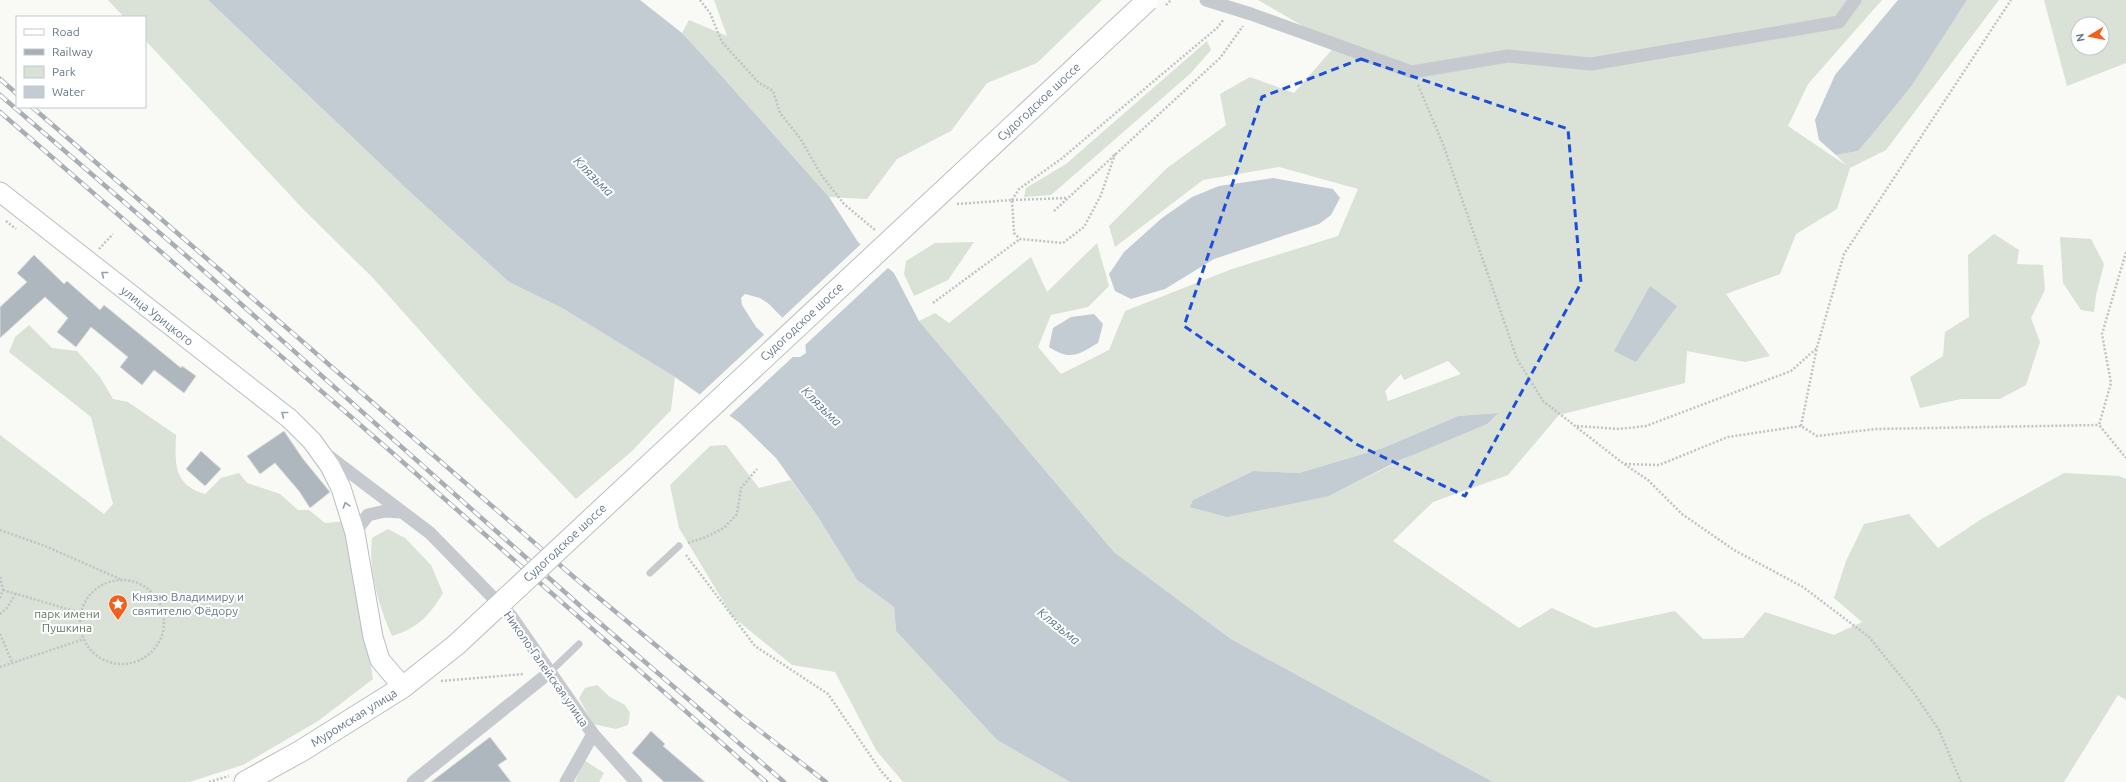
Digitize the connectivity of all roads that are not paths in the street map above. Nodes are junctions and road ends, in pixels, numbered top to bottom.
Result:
1 (1148, 0) edge
2 (1206, 0) edge
3 (1855, 0) edge
4 (0, 192) edge
5 (312, 441) junction
6 (401, 512) junction
7 (679, 546) road end
8 (360, 556) junction
9 (650, 573) dead end
10 (579, 644) dead end
11 (456, 645) joint
12 (550, 672) junction
13 (403, 687) junction
14 (593, 734) junction
15 (245, 782) edge
16 (413, 782) edge
17 (566, 782) edge
18 (636, 782) edge

1 - 11 main road, Судогодское шоссе, bridge
2 - 3 street
5 -> 4 street, улица Урицкого
5 - 6 street, улица Урицкого
8 -> 5 street, улица Урицкого
6 - 8 street, улица Урицкого
6 - 12 street, Николо-Галейская улица
7 - 9 lane
8 - 13 street, улица Урицкого
10 - 12 lane
11 - 13 main road, Муромская улица
12 - 14 street, Николо-Галейская улица
12 - 16 street
13 - 15 main road, Муромская улица
14 - 17 street
14 - 18 street, Николо-Галейская улица

